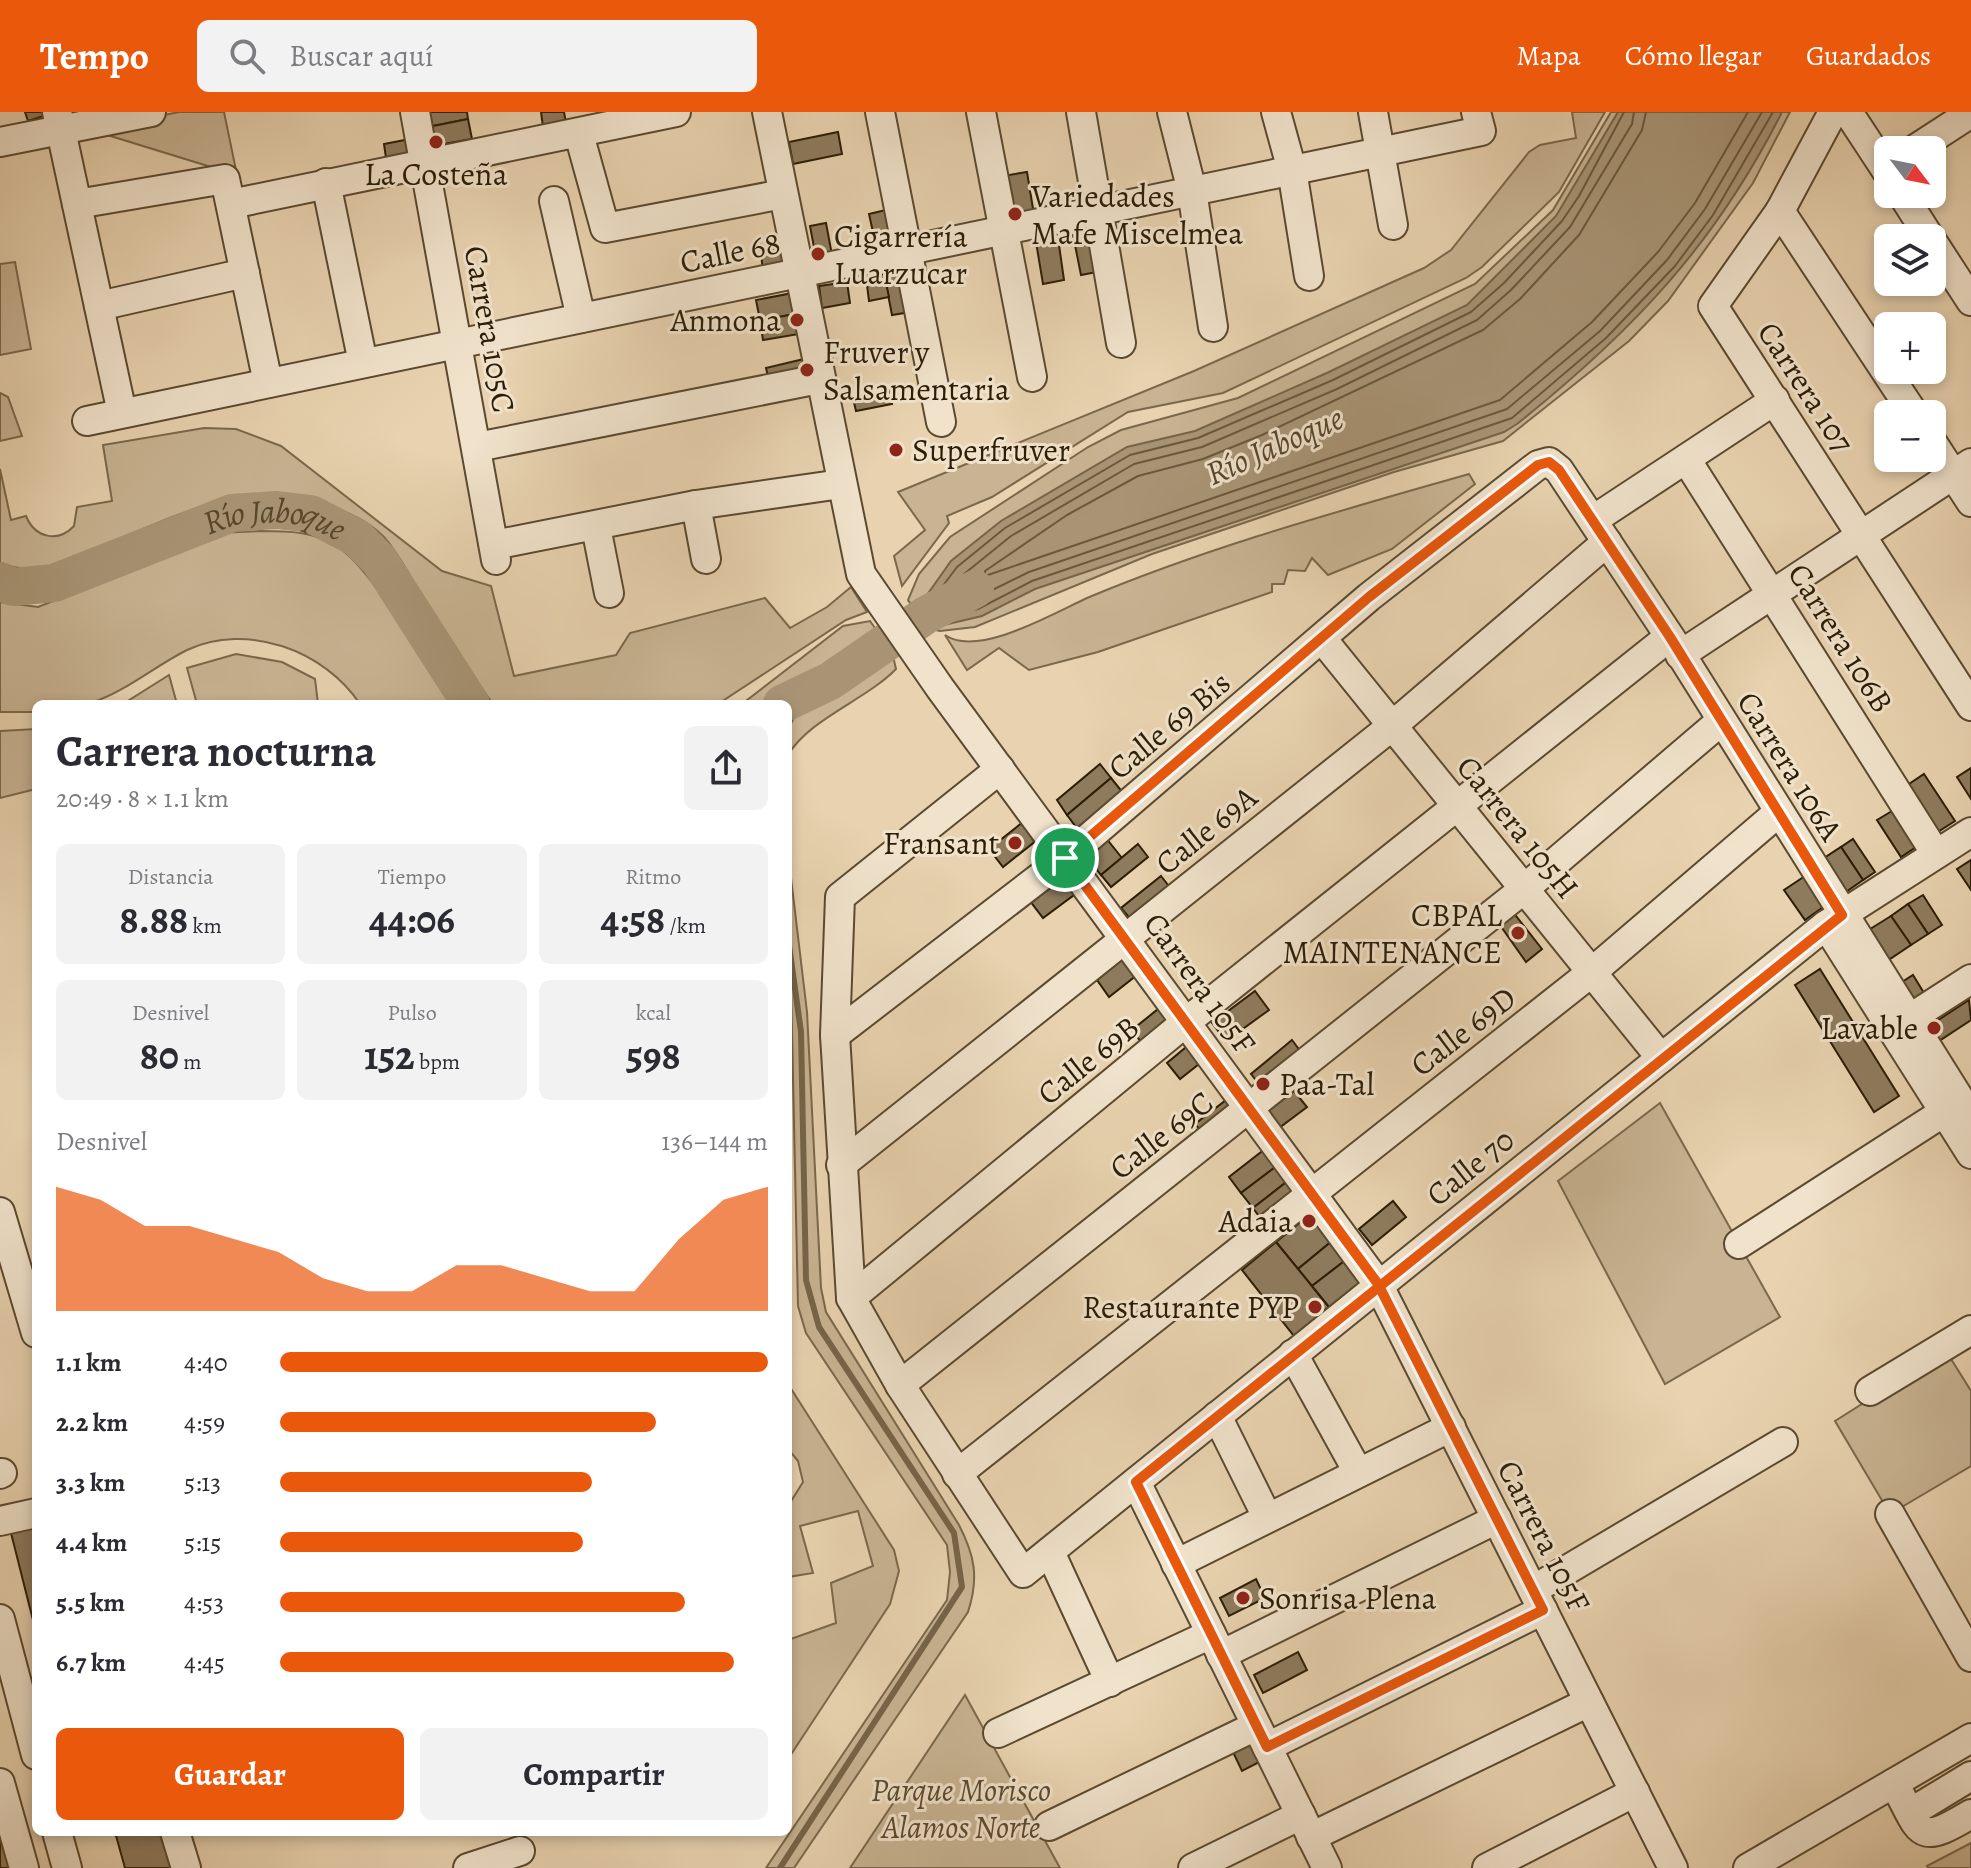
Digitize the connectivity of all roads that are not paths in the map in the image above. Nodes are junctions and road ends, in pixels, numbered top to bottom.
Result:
1 (151, 112) edge
2 (415, 112) edge
3 (676, 112) edge
4 (767, 112) edge
5 (880, 112) edge
6 (981, 112) edge
7 (1081, 112) edge
8 (1172, 112) edge
9 (1276, 112) edge
10 (1373, 112) edge
11 (1833, 112) edge
12 (1848, 112) edge
13 (1971, 113) edge
14 (59, 121) edge
15 (1479, 121) edge
16 (1936, 136) edge
17 (0, 142) edge
18 (582, 145) dead end
19 (1874, 150) edge
20 (1380, 152) junction
21 (424, 161) junction
22 (1292, 170) junction
23 (326, 183) junction
24 (228, 191) junction
25 (1192, 191) junction
26 (783, 194) junction
27 (554, 201) dead end
28 (77, 204) junction
29 (1098, 211) junction
30 (1780, 211) junction
31 (1393, 225) dead end
32 (1003, 230) junction
33 (907, 250) junction
34 (1946, 262) edge
35 (245, 273) junction
36 (797, 273) junction
37 (1309, 276) dead end
38 (1971, 301) edge
39 (99, 306) junction
40 (581, 318) junction
41 (1213, 327) dead end
42 (459, 343) junction
43 (1121, 343) dead end
44 (363, 363) junction
45 (1032, 377) dead end
46 (819, 379) junction
47 (268, 383) junction
48 (1775, 400) junction
49 (1905, 400) edge
50 (122, 413) junction
51 (87, 421) dead end
52 (941, 422) dead end
53 (477, 447) junction
54 (1946, 454) edge
55 (1686, 459) junction
56 (1543, 462) joint
57 (1962, 468) edge
58 (841, 484) junction
59 (1971, 502) edge
60 (696, 505) junction
61 (596, 527) junction
62 (1600, 531) junction
63 (1861, 536) junction
64 (706, 559) dead end
65 (609, 593) dead end
66 (1773, 593) junction
67 (1323, 640) junction
68 (1675, 646) junction
69 (1971, 706) edge
70 (1721, 721) junction
71 (1392, 726) junction
72 (1000, 769) junction
73 (1458, 807) junction
74 (1779, 812) junction
75 (1971, 832) edge
76 (1936, 854) junction
77 (1065, 858) junction
78 (1524, 889) junction
79 (1834, 920) junction
80 (1125, 939) junction
81 (1592, 972) junction
82 (1971, 979) edge
83 (1909, 1019) junction
84 (1186, 1022) junction
85 (835, 1035) junction
86 (1661, 1058) junction
87 (1249, 1108) junction
88 (1958, 1114) edge
89 (1971, 1154) edge
90 (841, 1165) junction
91 (1312, 1193) junction
92 (0, 1212) edge
93 (1739, 1244) dead end
94 (1378, 1284) junction
95 (851, 1298) junction
96 (32, 1320) edge
97 (1971, 1330) edge
98 (1293, 1354) junction
99 (900, 1385) junction
100 (1870, 1391) dead end
101 (1217, 1416) junction
102 (1451, 1427) junction
103 (1783, 1442) dead end
104 (1358, 1472) junction
105 (957, 1474) junction
106 (1136, 1482) junction
107 (32, 1514) edge
108 (1890, 1514) dead end
109 (1267, 1517) junction
110 (1497, 1519) junction
111 (0, 1521) edge
112 (1050, 1552) junction
113 (1176, 1564) junction
114 (1538, 1600) junction
115 (0, 1619) edge
116 (1216, 1644) junction
117 (1971, 1657) edge
118 (17, 1682) edge
119 (1110, 1682) junction
120 (1589, 1702) junction
121 (998, 1733) dead end
122 (1262, 1736) junction
123 (1971, 1738) edge
124 (32, 1740) edge
125 (1971, 1776) edge
126 (0, 1783) edge
127 (1894, 1783) junction
128 (1635, 1792) junction
129 (1910, 1813) junction
130 (1971, 1814) edge
131 (1049, 1826) dead end
132 (1306, 1826) junction
133 (58, 1836) edge
134 (176, 1836) edge
135 (520, 1850) edge
136 (24, 1868) edge
137 (67, 1868) edge
138 (186, 1868) edge
139 (468, 1868) edge
140 (1193, 1868) edge
141 (1327, 1868) edge
142 (1487, 1868) edge
143 (1673, 1868) edge
144 (1748, 1868) edge

1 - 14 street
2 - 21 street, Carrera 105C
3 - 21 street
4 - 26 street, Carrera 105F
5 - 33 street
6 - 32 street
7 - 29 street
8 - 25 street
9 - 22 street
10 - 20 street
11 - 30 street
12 - 19 street
13 - 16 street
14 - 17 street
14 - 28 street
15 - 20 street, Calle 68
18 - 26 street
20 - 22 street, Calle 68
20 - 31 street
21 - 23 street
21 - 42 street, Carrera 105C
22 - 25 street, Calle 68
22 - 37 street
23 - 24 street
23 - 44 street
24 - 28 street
24 - 35 street
25 - 29 street, Calle 68
25 - 41 street
26 - 36 street, Carrera 105F
27 - 40 street
28 - 39 street
29 - 32 street, Calle 68
29 - 43 street
30 - 48 street, Carrera 107
30 - 49 street
32 - 33 street, Calle 68
32 - 45 street
33 - 36 street, Calle 68
33 - 52 street
34 - 38 street
35 - 39 street
35 - 47 street
36 - 40 street, Calle 68
36 - 46 street, Carrera 105F
39 - 50 street
40 - 42 street, Calle 68
42 - 44 street, Calle 68
42 - 53 street, Carrera 105C
44 - 47 street, Calle 68
46 - 53 street
46 - 58 street, Carrera 105F
47 - 50 street, Calle 68
48 - 55 street, Calle 69A
48 - 63 street, Carrera 107
50 - 51 street, Calle 68
53 - 61 street, Carrera 105C
54 - 57 street
55 - 62 street, Calle 69A
55 - 66 street, Carrera 106B
56 - 62 street, Carrera 106A
56 - 67 street, Calle 69 Bis
57 - 59 street
57 - 63 street, Calle 69B
58 - 60 street
58 - 72 street, Carrera 105F
60 - 61 street
60 - 64 street
61 - 65 street
62 - 68 street, Carrera 106A
62 - 71 street, Calle 69A
63 - 66 street, Calle 69B
63 - 69 street, Carrera 107
66 - 68 street, Calle 69B
66 - 76 street, Carrera 106B
67 - 71 street, Carrera 105H
67 - 77 street, Calle 69 Bis
68 - 70 street, Carrera 106A
68 - 73 street, Calle 69B
70 - 74 street, Carrera 106A
70 - 78 street, Calle 69C
71 - 73 street, Carrera 105H
71 - 80 street, Calle 69A
72 - 77 street, Carrera 105F
72 - 85 street
73 - 78 street, Carrera 105H
73 - 84 street, Calle 69B
74 - 79 street, Carrera 106A
74 - 81 street, Calle 69D
75 - 76 street, Calle 70
76 - 79 street, Calle 70
77 - 80 street, Carrera 105F
77 - 85 street, Calle 69 Bis
78 - 81 street, Carrera 105H
78 - 87 street, Calle 69C
79 - 83 street, Carrera 106A
79 - 86 street, Calle 70
79 - 88 street, Carrera 106A
80 - 84 street, Carrera 105F
80 - 90 street, Calle 69A
81 - 86 street, Carrera 105H
81 - 91 street, Calle 69D
82 - 83 street
83 - 88 street, Carrera 106A
84 - 87 street, Carrera 105F
84 - 95 street, Calle 69B
85 - 90 street
86 - 94 street, Calle 70
87 - 91 street, Carrera 105F
87 - 99 street, Calle 69C
88 - 89 street, Carrera 106A
88 - 93 street
90 - 95 street
91 - 94 street, Carrera 105F
91 - 105 street, Calle 69D
92 - 96 street
94 - 98 street, Calle 70
94 - 102 street, Carrera 105F
95 - 99 street
97 - 100 street
98 - 101 street, Calle 70
98 - 104 street
99 - 105 street
101 - 106 street, Calle 70
101 - 109 street
102 - 104 street
102 - 110 street, Carrera 105F
103 - 114 street
104 - 109 street
105 - 112 street, Calle 70
106 - 112 street, Calle 70
106 - 113 street
107 - 111 street
108 - 117 street
109 - 113 street
110 - 114 street, Carrera 105F
110 - 116 street
112 - 119 street
113 - 116 street
114 - 120 street, Carrera 105F
114 - 122 street
115 - 118 street
116 - 119 street
116 - 122 street
118 - 124 street
119 - 121 street
120 - 128 street, Carrera 105F
120 - 132 street
122 - 131 street
122 - 132 street
123 - 127 street
125 - 129 street
126 - 136 street
127 - 129 street
127 - 144 street
128 - 142 street
128 - 143 street, Carrera 105F
129 - 130 street
132 - 140 street
132 - 141 street
133 - 137 street
134 - 138 street
135 - 139 street

